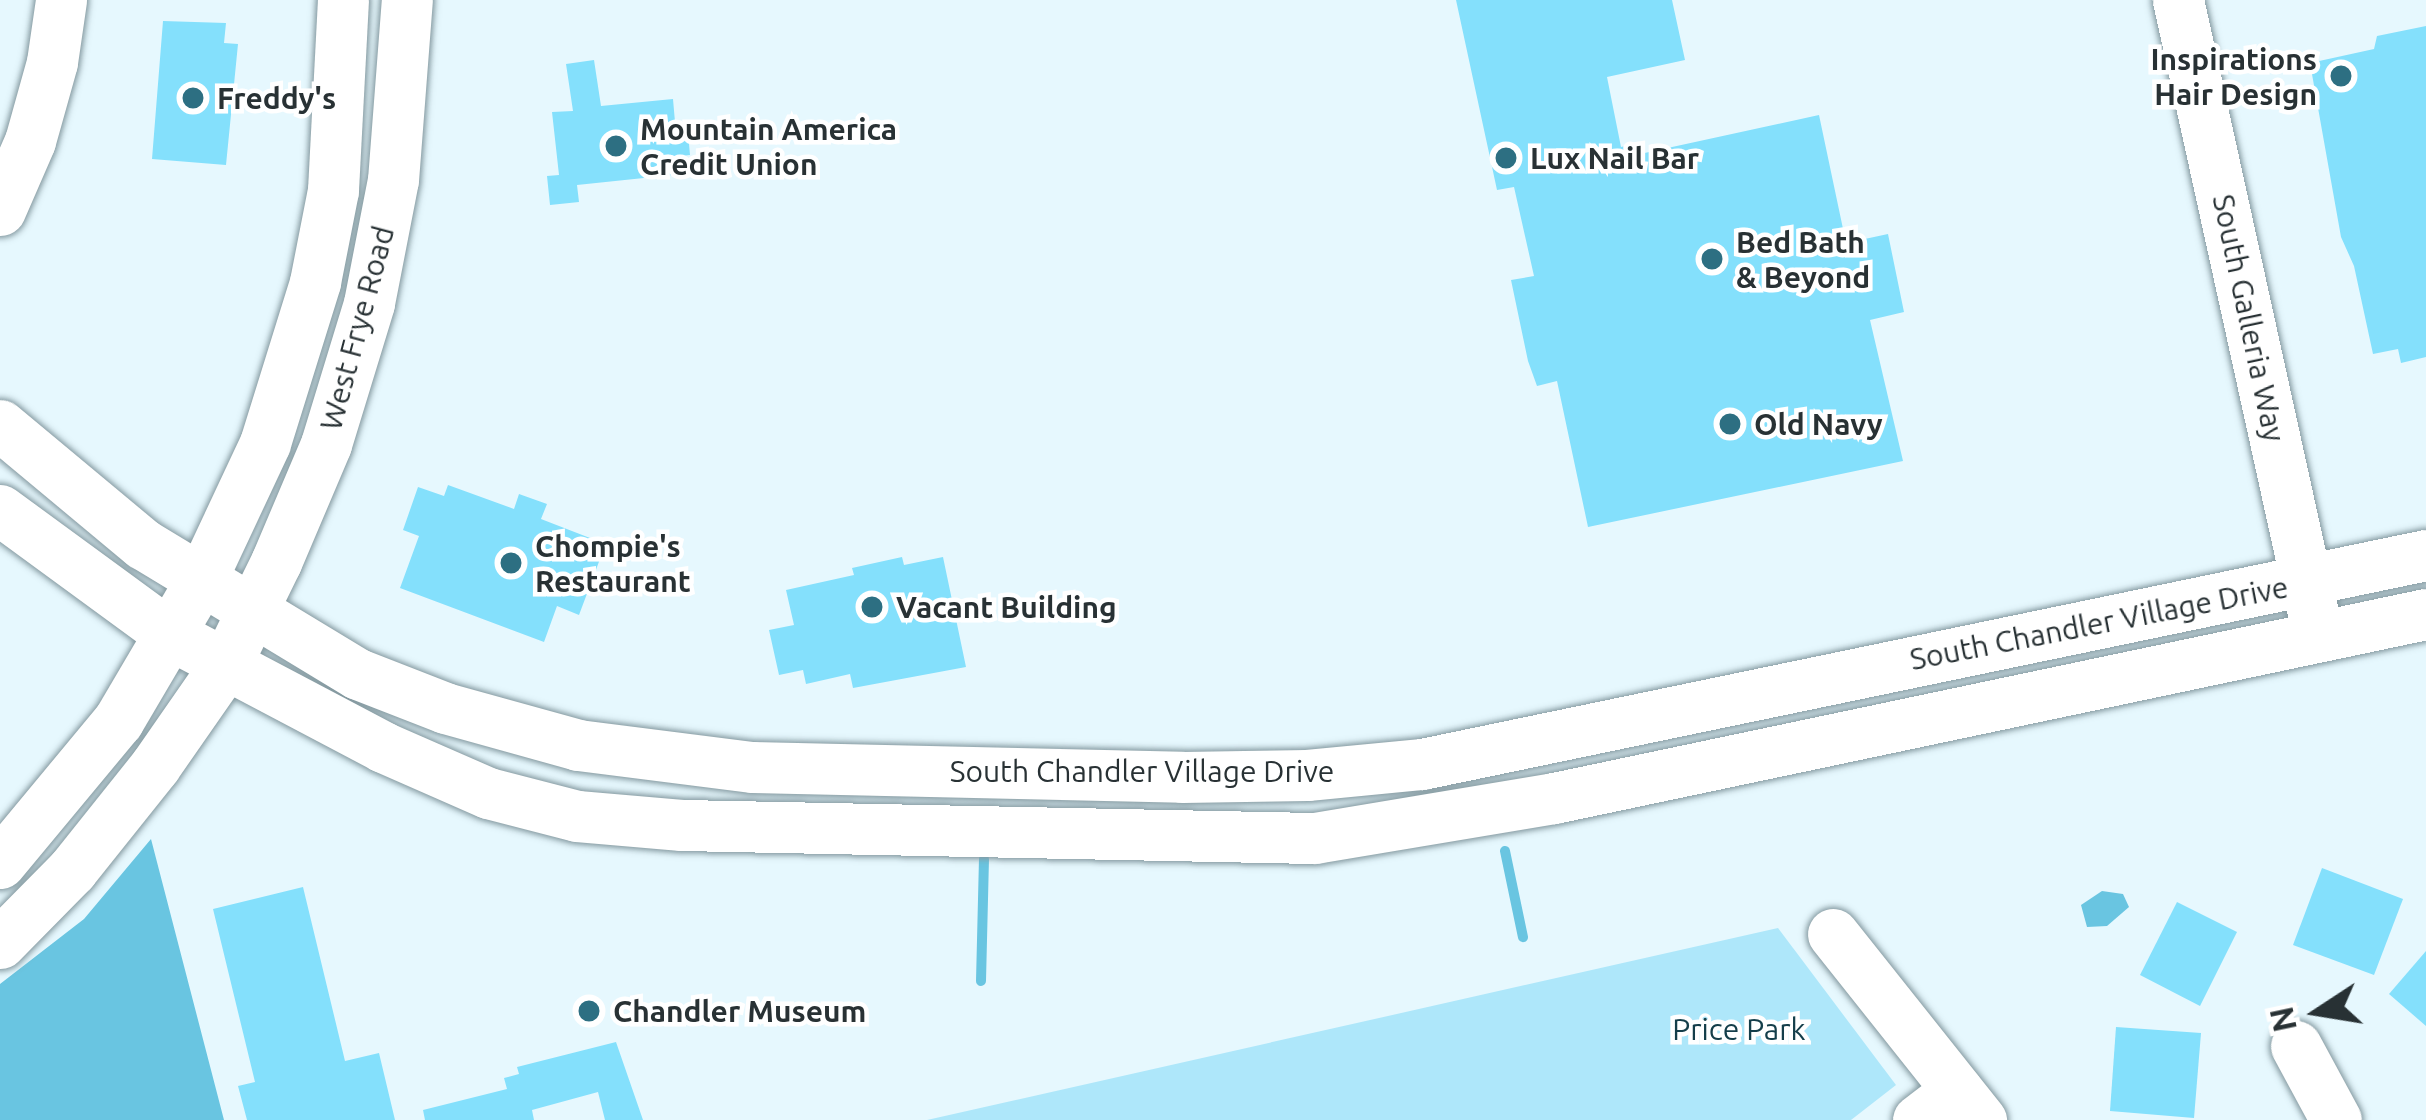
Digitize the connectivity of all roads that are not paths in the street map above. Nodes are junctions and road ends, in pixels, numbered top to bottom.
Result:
1 (61, 0) edge
2 (344, 0) edge
3 (407, 0) edge
4 (2178, 0) edge
5 (0, 210) edge
6 (0, 425) edge
7 (0, 510) edge
8 (2426, 555) edge
9 (2306, 581) junction
10 (186, 608) junction
11 (2426, 614) edge
12 (2318, 637) junction
13 (239, 638) junction
14 (0, 863) edge
15 (1833, 934) dead end
16 (0, 943) edge
17 (2296, 1046) dead end
18 (1952, 1110) edge
19 (2336, 1120) edge

1 - 5 street
2 - 10 street, West Frye Road
3 - 13 street, West Frye Road
4 - 9 street, South Galleria Way
6 - 10 street, South Chandler Village Drive
7 - 10 street, South Chandler Village Drive
8 - 9 street, South Chandler Village Drive
9 - 12 street, South Galleria Way
9 - 13 street, South Chandler Village Drive
10 - 13 street, South Chandler Village Drive
10 - 14 street
11 - 12 street, South Chandler Village Drive
12 - 13 street, South Chandler Village Drive
13 - 16 street
15 - 18 street
17 - 19 street

